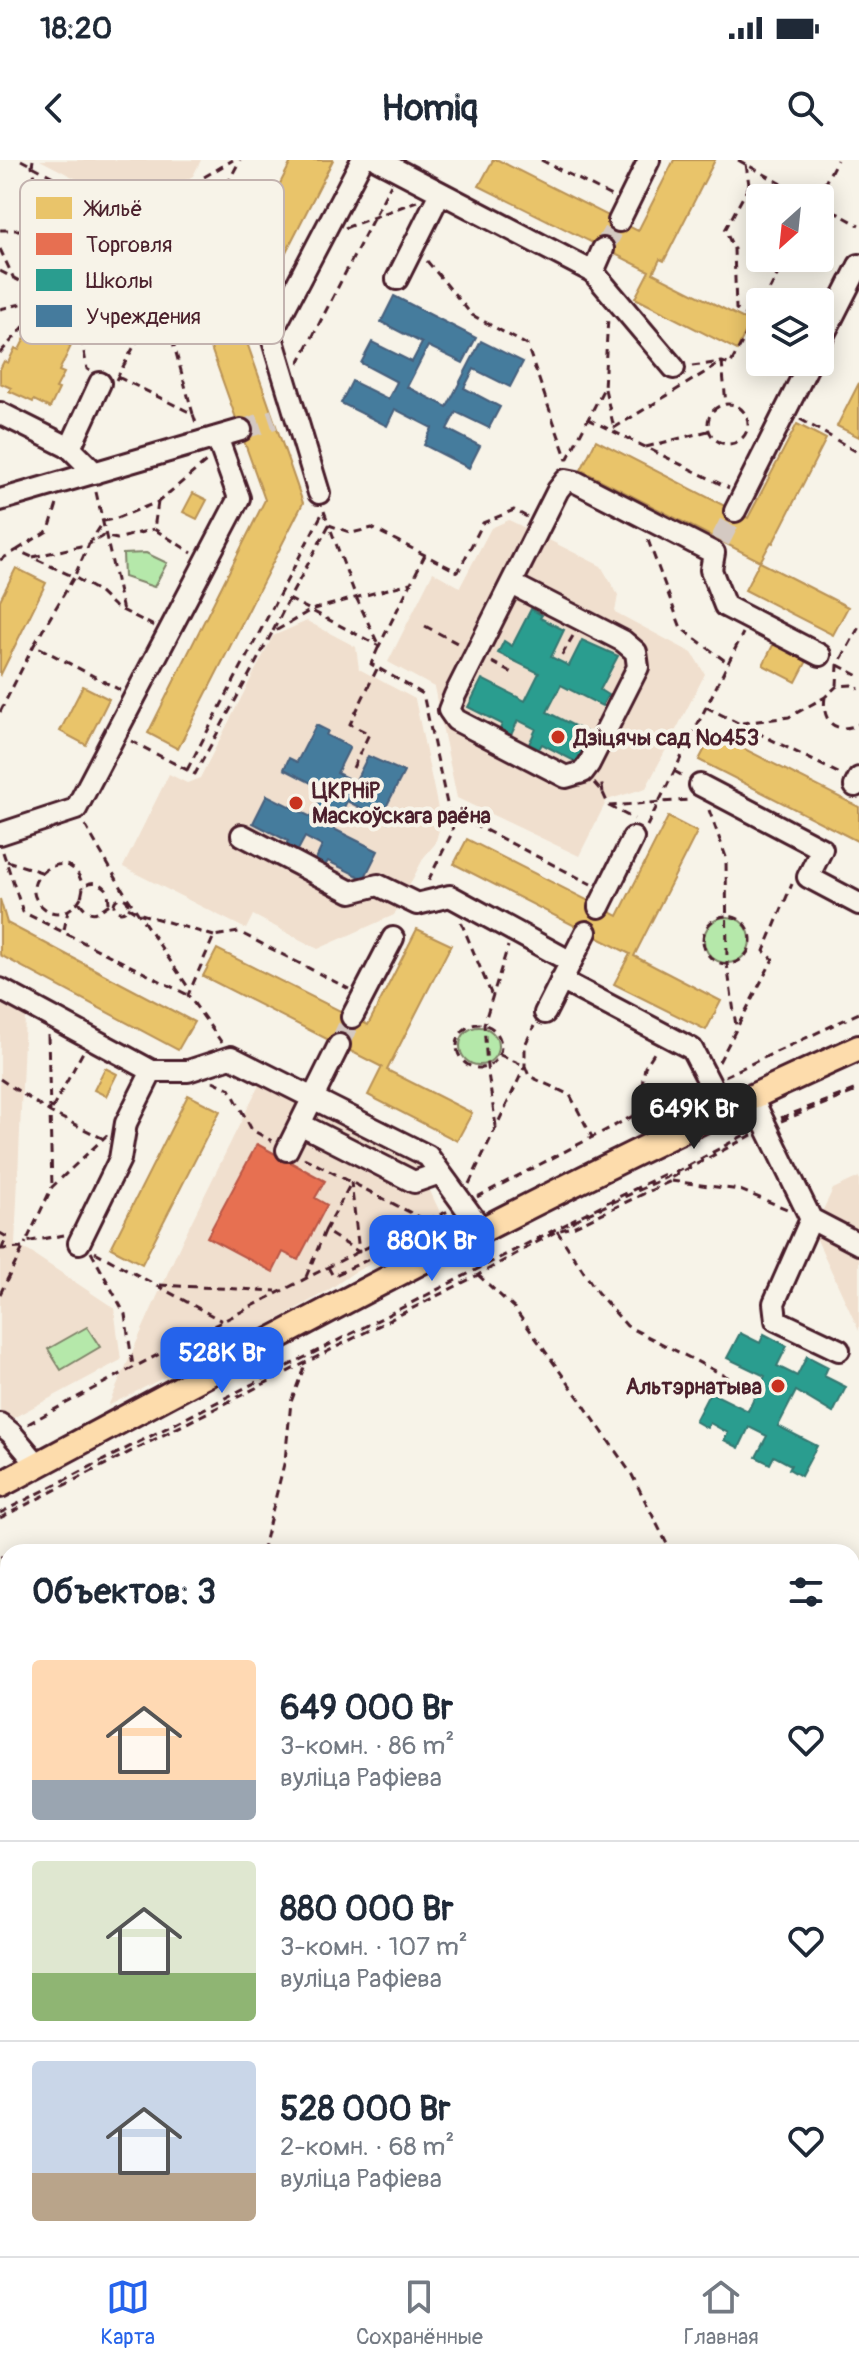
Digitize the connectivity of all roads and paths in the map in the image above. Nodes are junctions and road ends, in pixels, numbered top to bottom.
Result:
1 (21, 160) edge
2 (33, 160) edge
3 (233, 160) edge
4 (240, 160) edge
5 (362, 160) edge
6 (378, 160) edge
7 (541, 160) edge
8 (649, 160) edge
9 (738, 160) edge
10 (837, 160) edge
11 (746, 164) junction
12 (32, 166) junction
13 (398, 171) junction
14 (36, 180) edge
15 (59, 180) edge
16 (199, 180) edge
17 (229, 180) edge
18 (749, 184) edge
19 (782, 184) edge
20 (824, 184) edge
21 (746, 192) edge
22 (440, 193) junction
23 (834, 212) edge
24 (623, 213) joint
25 (373, 217) junction
26 (859, 225) edge
27 (320, 239) junction
28 (414, 245) junction
29 (0, 249) edge
30 (603, 249) tunnel mouth
31 (859, 265) edge
32 (0, 271) edge
33 (593, 272) junction
34 (778, 272) edge
35 (14, 279) junction
36 (397, 279) dead end
37 (20, 282) edge
38 (770, 288) edge
39 (609, 291) junction
40 (20, 304) edge
41 (0, 309) edge
42 (284, 309) edge
43 (834, 314) edge
44 (746, 315) edge
45 (20, 331) edge
46 (746, 335) edge
47 (83, 344) edge
48 (131, 344) edge
49 (173, 344) edge
50 (274, 344) edge
51 (0, 353) edge
52 (722, 362) junction
53 (674, 368) joint
54 (803, 376) edge
55 (108, 380) junction
56 (287, 387) junction
57 (604, 388) junction
58 (726, 404) junction
59 (786, 410) junction
60 (294, 412) junction
61 (0, 413) edge
62 (193, 414) junction
63 (274, 419) tunnel mouth
64 (588, 419) junction
65 (241, 430) tunnel mouth
66 (615, 430) junction
67 (708, 431) junction
68 (213, 442) junction
69 (646, 447) junction
70 (70, 448) junction
71 (859, 453) edge
72 (566, 470) junction
73 (95, 473) junction
74 (65, 481) junction
75 (0, 500) edge
76 (321, 501) junction
77 (158, 502) junction
78 (739, 503) joint
79 (639, 516) junction
80 (104, 521) junction
81 (541, 524) junction
82 (329, 525) junction
83 (154, 529) junction
84 (108, 537) junction
85 (89, 544) junction
86 (17, 550) junction
87 (425, 555) junction
88 (33, 557) junction
89 (0, 560) edge
90 (205, 561) junction
91 (74, 577) junction
92 (410, 583) junction
93 (512, 584) junction
94 (356, 597) junction
95 (289, 599) junction
96 (311, 610) junction
97 (123, 611) junction
98 (750, 619) junction
99 (582, 620) junction
100 (859, 627) edge
101 (168, 632) junction
102 (272, 633) junction
103 (34, 645) junction
104 (379, 646) junction
105 (562, 655) dead end
106 (829, 660) junction
107 (728, 663) junction
108 (378, 668) junction
109 (859, 676) edge
110 (837, 686) junction
111 (859, 689) edge
112 (825, 697) junction
113 (134, 698) junction
114 (706, 707) junction
115 (0, 712) edge
116 (740, 723) junction
117 (859, 724) edge
118 (115, 732) junction
119 (353, 768) dead end
120 (187, 770) junction
121 (674, 771) junction
122 (857, 782) edge
123 (694, 792) junction
124 (603, 793) dead end
125 (659, 802) junction
126 (609, 806) junction
127 (76, 809) junction
128 (448, 811) junction
129 (634, 829) junction
130 (0, 834) edge
131 (242, 835) dead end
132 (0, 842) edge
133 (7, 861) junction
134 (41, 872) junction
135 (793, 880) dead end
136 (83, 888) junction
137 (450, 896) junction
138 (81, 897) junction
139 (126, 898) junction
140 (602, 900) joint
141 (115, 902) junction
142 (109, 903) junction
143 (417, 904) junction
144 (859, 904) edge
145 (128, 907) junction
146 (68, 911) junction
147 (138, 913) junction
148 (725, 916) junction
149 (514, 931) junction
150 (64, 932) junction
151 (586, 932) dead end
152 (214, 936) junction
153 (393, 938) dead end
154 (571, 962) junction
155 (727, 964) junction
156 (561, 980) junction
157 (0, 989) edge
158 (189, 992) junction
159 (492, 996) junction
160 (362, 998) junction
161 (859, 1013) edge
162 (47, 1014) junction
163 (542, 1014) joint
164 (352, 1017) tunnel mouth
165 (484, 1024) junction
166 (736, 1026) junction
167 (665, 1036) junction
168 (91, 1038) junction
169 (339, 1045) tunnel mouth
170 (859, 1048) edge
171 (500, 1055) junction
172 (231, 1057) junction
173 (525, 1066) junction
174 (487, 1067) junction
175 (152, 1071) junction
176 (0, 1079) edge
177 (709, 1083) junction
178 (859, 1089) edge
179 (751, 1096) junction
180 (312, 1098) junction
181 (723, 1109) junction
182 (50, 1112) junction
183 (637, 1114) junction
184 (126, 1123) junction
185 (300, 1124) junction
186 (496, 1126) junction
187 (765, 1126) junction
188 (592, 1137) junction
189 (103, 1138) junction
190 (287, 1150) dead end
191 (440, 1173) junction
192 (670, 1178) junction
193 (52, 1187) junction
194 (462, 1203) junction
195 (442, 1213) junction
196 (811, 1219) junction
197 (574, 1224) junction
198 (482, 1230) junction
199 (556, 1230) junction
200 (325, 1231) junction
201 (0, 1233) edge
202 (26, 1242) junction
203 (79, 1243) joint
204 (859, 1244) edge
205 (23, 1248) junction
206 (1, 1250) edge
207 (359, 1252) junction
208 (328, 1267) junction
209 (478, 1275) junction
210 (306, 1278) junction
211 (156, 1285) junction
212 (280, 1291) junction
213 (0, 1294) edge
214 (222, 1321) junction
215 (839, 1350) dead end
216 (306, 1359) junction
217 (133, 1366) junction
218 (757, 1392) dead end
219 (6, 1428) edge
220 (38, 1465) junction
221 (0, 1485) edge
222 (0, 1516) edge
223 (264, 1544) edge
224 (667, 1544) edge

1 - 12 path
2 - 12 path
3 - 16 path
4 - 17 path
5 - 27 lane
6 - 13 lane
7 - 24 path
8 - 24 lane
9 - 11 path
10 - 20 path
11 - 18 path
11 - 19 path
12 - 14 path
12 - 15 path
13 - 22 lane
13 - 25 path
21 - 44 path
22 - 25 path
22 - 28 lane
22 - 33 lane
23 - 26 path
25 - 27 path
25 - 56 path
27 - 42 lane
28 - 36 lane
28 - 72 path
29 - 35 path
30 - 33 lane
31 - 43 lane
32 - 35 path
33 - 39 lane
34 - 38 path
35 - 37 path
39 - 53 lane
39 - 57 path
40 - 41 path
45 - 51 path
46 - 52 path
47 - 55 path
48 - 55 path
49 - 62 path
50 - 56 lane
52 - 53 path
52 - 58 path
52 - 66 path
54 - 59 lane
55 - 62 path
55 - 70 lane
56 - 60 lane
57 - 64 path
57 - 66 path
58 - 67 path
58 - 67 path
59 - 71 path
59 - 78 lane
60 - 63 lane
60 - 76 lane
61 - 70 lane
62 - 68 path
64 - 66 path
64 - 72 path
65 - 68 lane
66 - 69 path
67 - 69 path
68 - 73 lane
68 - 77 path
68 - 90 lane
69 - 78 path
70 - 73 lane
72 - 79 lane
72 - 81 lane
73 - 74 lane
73 - 80 path
74 - 75 lane
74 - 86 path
76 - 82 path
76 - 120 path
77 - 80 path
77 - 83 path
79 - 98 lane
79 - 107 path
80 - 84 path
80 - 85 path
81 - 87 path
81 - 93 lane
82 - 87 path
82 - 94 path
82 - 95 path
83 - 84 path
83 - 90 path
84 - 85 path
84 - 97 path
85 - 88 path
85 - 91 path
86 - 88 path
86 - 89 path
87 - 92 path
88 - 91 path
90 - 101 lane
91 - 97 path
91 - 103 path
92 - 94 path
92 - 104 path
93 - 99 lane
93 - 99 lane
94 - 96 path
94 - 104 path
95 - 96 path
95 - 102 path
96 - 102 path
96 - 104 path
97 - 101 path
98 - 106 lane
98 - 107 path
99 - 105 path
100 - 106 path
101 - 113 lane
102 - 120 path
103 - 113 path
103 - 115 path
104 - 108 path
106 - 109 path
106 - 110 path
107 - 114 path
108 - 119 path
108 - 128 path
110 - 111 path
110 - 112 path
112 - 116 path
112 - 117 path
113 - 118 lane
114 - 116 path
114 - 121 path
116 - 122 path
118 - 120 path
118 - 127 lane
121 - 123 path
121 - 125 path
123 - 125 path
123 - 144 lane
123 - 148 path
124 - 126 path
125 - 126 path
125 - 129 path
126 - 129 path
127 - 130 lane
127 - 139 path
128 - 140 path
128 - 143 path
129 - 140 lane
131 - 143 lane
132 - 133 path
133 - 134 path
133 - 150 path
134 - 136 path
134 - 146 path
135 - 166 path
136 - 138 path
136 - 142 path
137 - 143 lane
137 - 149 lane
137 - 159 path
138 - 142 path
138 - 146 path
139 - 141 path
139 - 145 path
139 - 147 path
141 - 142 path
141 - 145 path
145 - 147 path
146 - 150 path
147 - 152 path
147 - 158 path
148 - 155 path
148 - 155 path
148 - 155 path
149 - 154 lane
149 - 159 path
150 - 158 path
151 - 154 lane
152 - 158 path
152 - 160 path
153 - 160 lane
154 - 156 lane
155 - 166 path
156 - 163 lane
156 - 167 lane
157 - 162 lane
158 - 172 path
159 - 165 path
160 - 164 lane
161 - 177 path
162 - 168 lane
162 - 182 path
163 - 173 path
165 - 171 path
165 - 174 path
165 - 174 path
166 - 177 path
167 - 177 lane
167 - 183 path
168 - 175 lane
168 - 182 path
169 - 180 lane
170 - 179 main road
171 - 173 path
171 - 174 path
172 - 175 lane
172 - 180 lane
173 - 186 path
173 - 188 path
174 - 186 path
175 - 184 lane
176 - 182 path
177 - 181 lane
177 - 183 path
178 - 187 path
179 - 181 main road
179 - 187 lane
180 - 185 lane
180 - 191 lane
181 - 198 main road
182 - 189 path
182 - 193 path
183 - 188 path
184 - 189 path
184 - 203 lane
185 - 190 lane
185 - 191 lane
186 - 194 path
187 - 192 path
187 - 196 lane
188 - 194 path
189 - 193 path
191 - 194 lane
192 - 196 path
192 - 197 path
192 - 197 path
193 - 202 path
194 - 195 path
194 - 198 lane
195 - 207 path
195 - 208 path
196 - 204 lane
196 - 215 lane
197 - 199 path
198 - 220 main road
199 - 209 path
199 - 216 path
199 - 218 path
200 - 207 path
200 - 207 path
200 - 210 path
201 - 206 path
202 - 203 path
202 - 205 path
205 - 206 path
205 - 213 path
207 - 208 path
208 - 210 path
209 - 216 path
209 - 224 path
210 - 212 path
211 - 212 path
211 - 214 path
211 - 217 path
212 - 214 path
214 - 217 path
216 - 222 path
216 - 223 path
217 - 219 path
219 - 220 lane
220 - 221 main road

